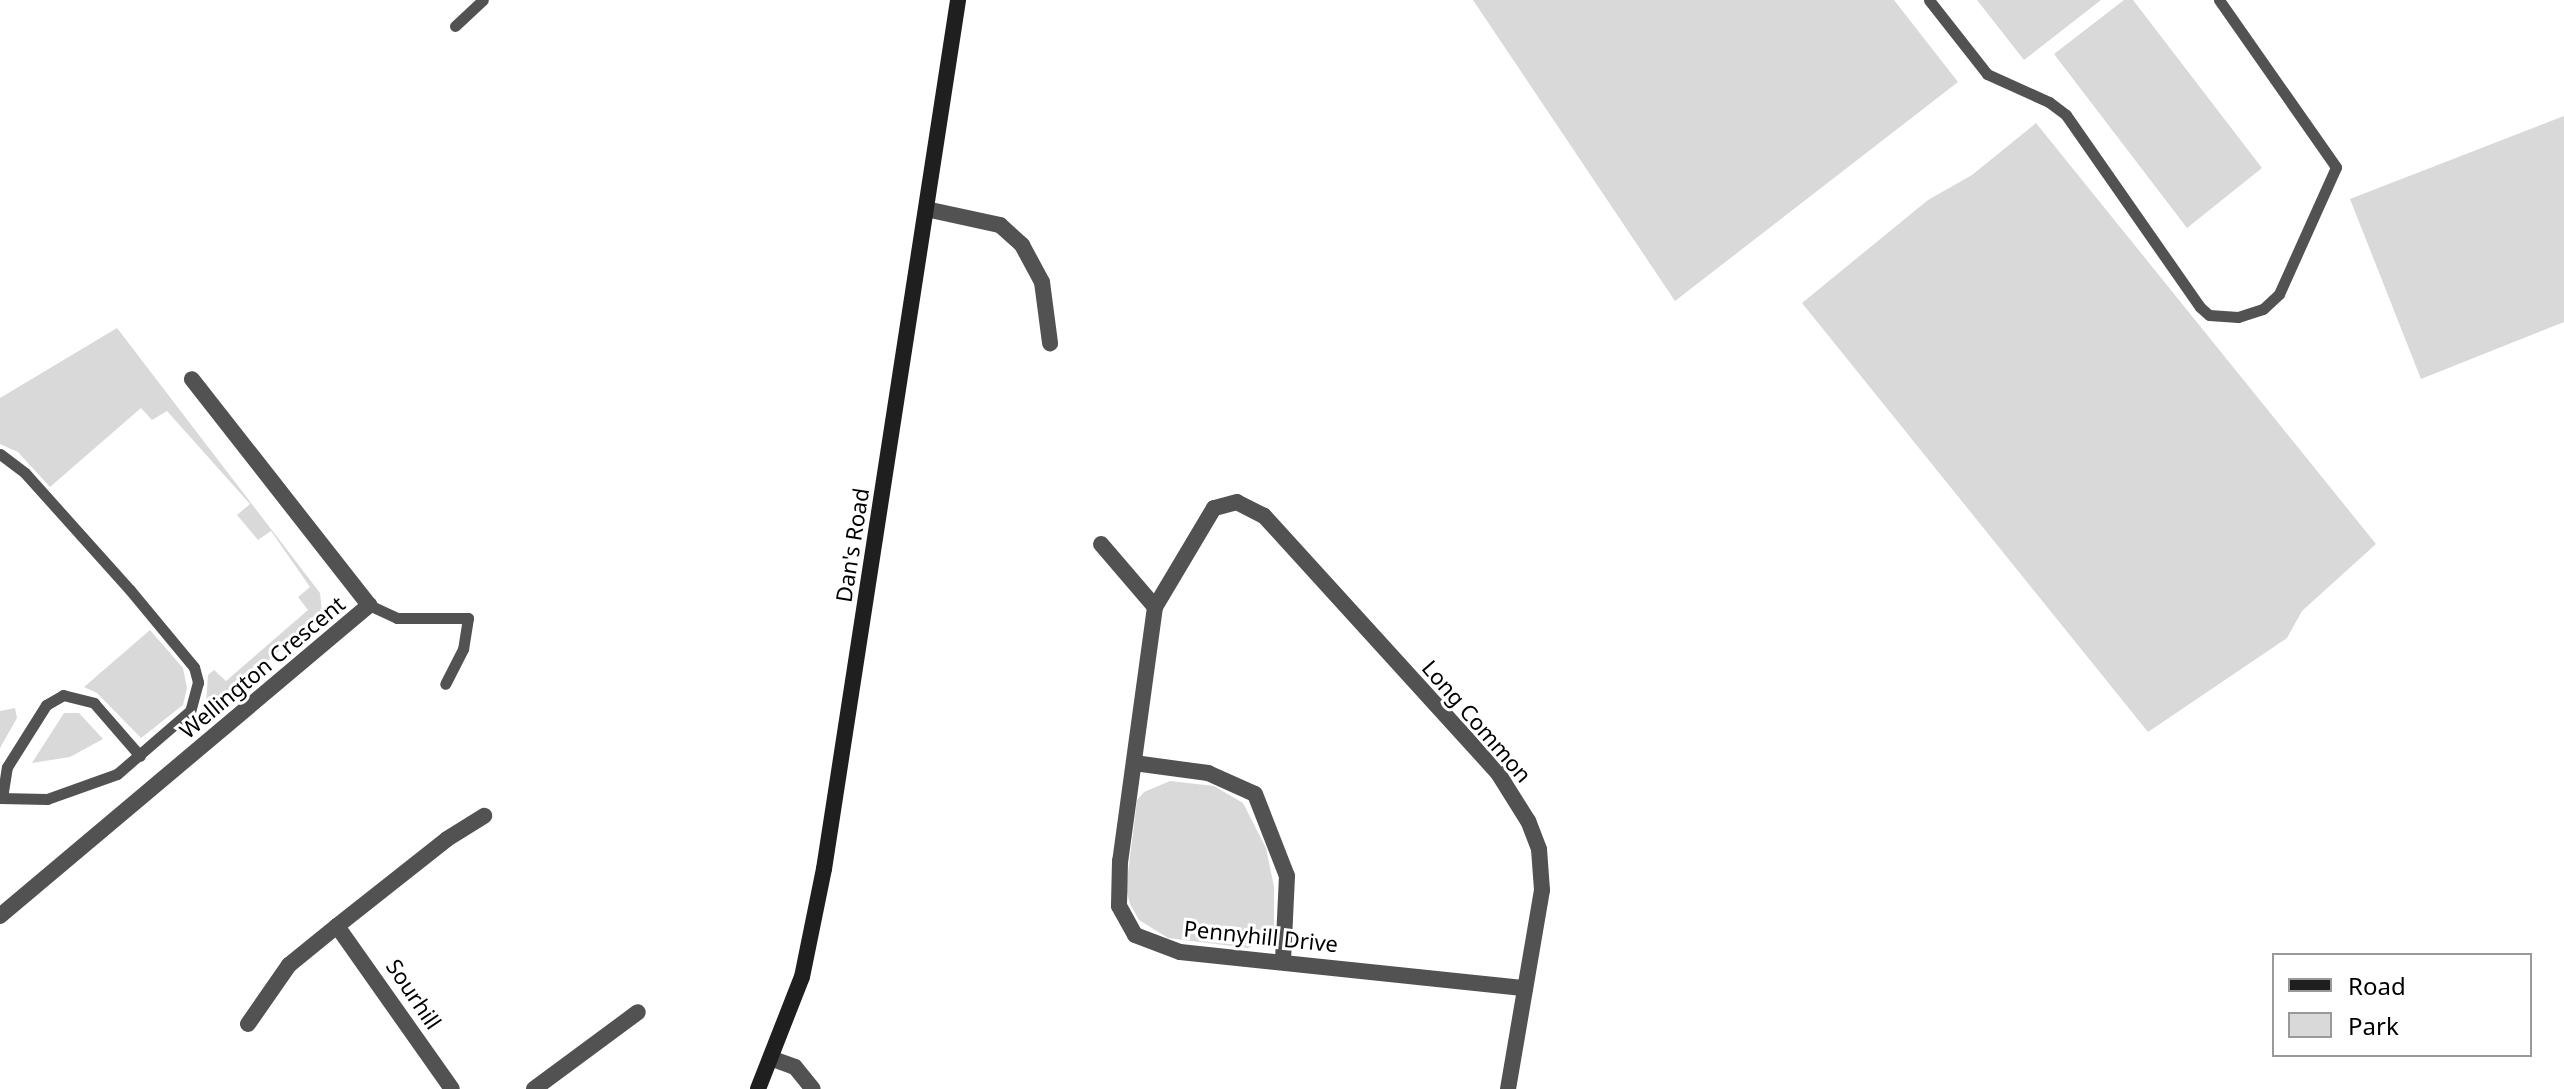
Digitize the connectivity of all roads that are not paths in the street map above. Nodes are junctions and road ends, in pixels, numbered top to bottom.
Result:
1 (483, 0) edge
2 (958, 0) edge
3 (1929, 0) edge
4 (2219, 0) edge
5 (455, 26) dead end
6 (926, 209) junction
7 (1050, 343) dead end
8 (192, 379) dead end
9 (0, 454) edge
10 (1227, 502) joint
11 (1101, 544) dead end
12 (369, 605) junction
13 (1155, 607) junction
14 (445, 684) dead end
15 (140, 756) junction
16 (1134, 763) junction
17 (1, 798) edge
18 (484, 816) dead end
19 (0, 916) edge
20 (337, 926) junction
21 (1283, 960) junction
22 (1525, 988) junction
23 (638, 1012) dead end
24 (248, 1024) dead end
25 (773, 1059) junction
26 (452, 1089) edge
27 (534, 1089) edge
28 (758, 1089) edge
29 (813, 1089) edge
30 (1508, 1089) edge

1 - 5 lane
2 - 6 street, Dan's Road
3 - 4 lane
6 - 7 street
6 - 25 street, Dan's Road
8 - 12 street, Wellington Crescent
9 - 15 lane
10 - 13 street, Pennyhill Drive
10 - 22 street, Long Common
11 - 13 street
12 - 14 lane
12 - 19 street, Wellington Crescent
13 - 16 street, Pennyhill Drive
15 - 17 lane
15 - 17 lane
16 - 21 street
16 - 21 street, Pennyhill Drive
18 - 20 street
20 - 24 street
20 - 26 street, Sourhill
21 - 22 street, Pennyhill Drive
22 - 30 street, Long Common
23 - 27 street
25 - 28 street, Dan's Road
25 - 29 street

